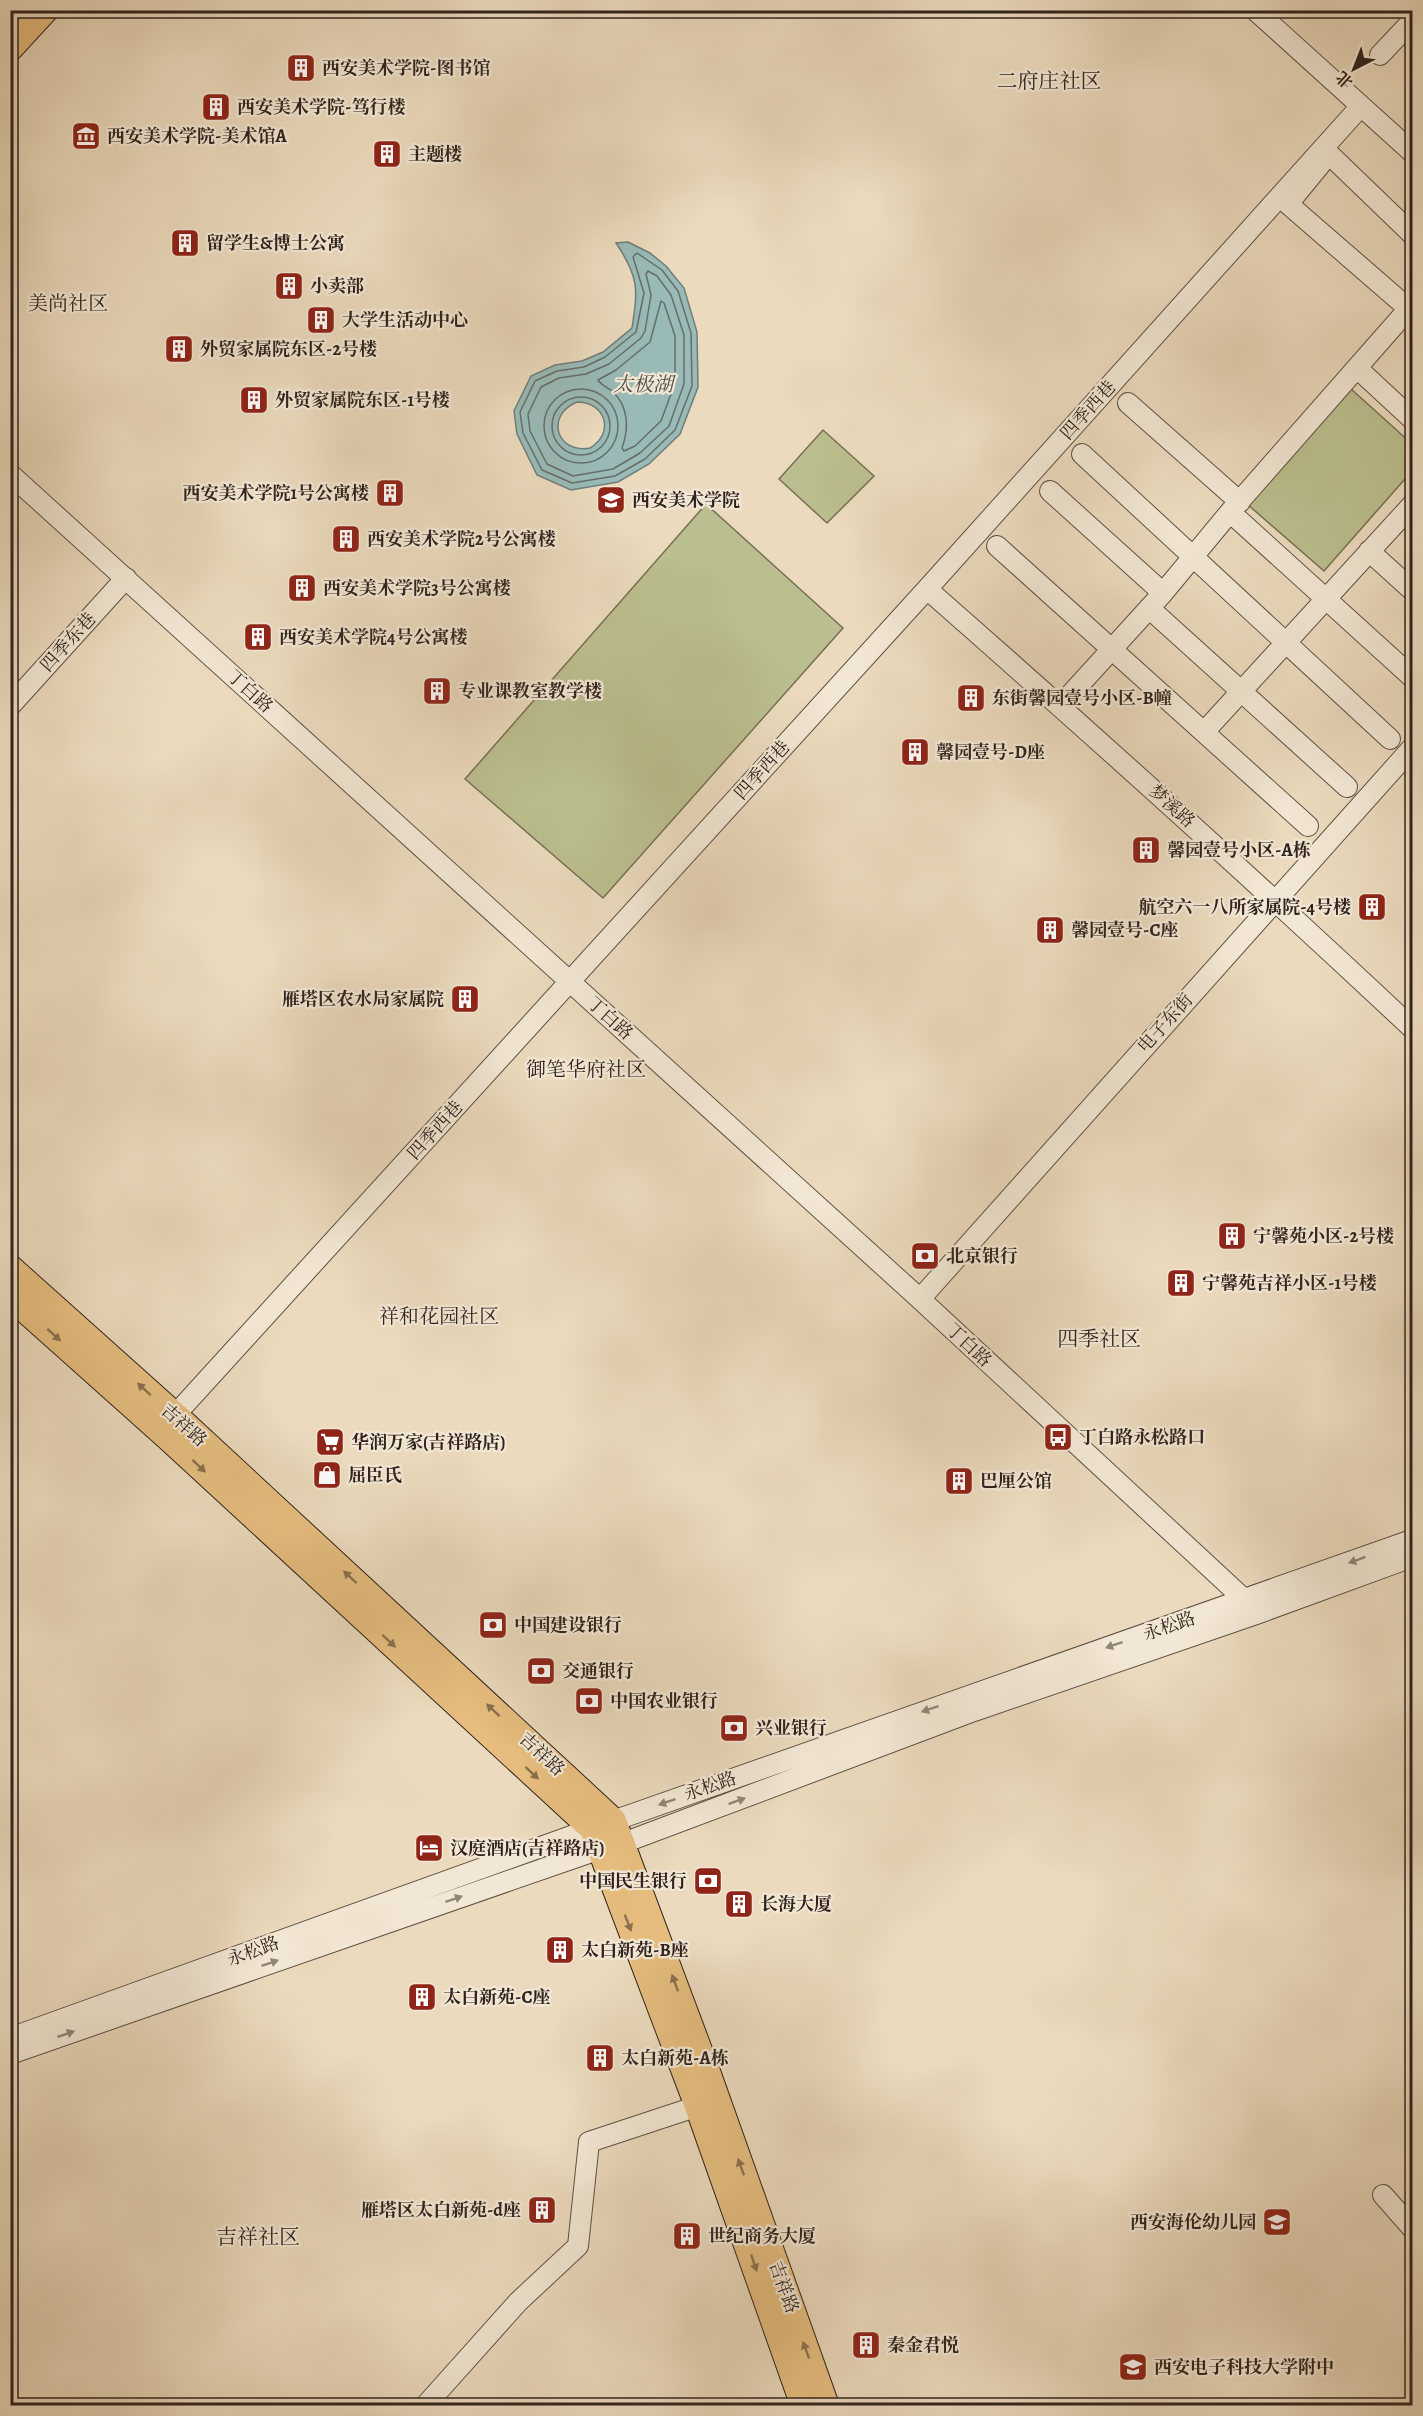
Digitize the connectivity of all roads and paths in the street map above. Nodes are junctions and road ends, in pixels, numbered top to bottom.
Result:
1 (45, 10) edge
2 (1255, 10) edge
3 (1413, 21) edge
4 (10, 48) edge
5 (1380, 55) dead end
6 (1360, 106) junction
7 (1413, 152) edge
8 (1413, 234) edge
9 (1411, 307) edge
10 (1357, 369) junction
11 (1128, 404) dead end
12 (1413, 419) edge
13 (1082, 454) dead end
14 (10, 474) edge
15 (1050, 492) dead end
16 (1413, 504) edge
17 (1235, 507) junction
18 (997, 546) dead end
19 (1369, 551) junction
20 (1192, 557) junction
21 (126, 578) junction
22 (927, 589) junction
23 (1413, 590) edge
24 (1163, 593) junction
25 (1327, 597) junction
26 (1149, 608) junction
27 (1285, 643) junction
28 (1112, 650) junction
29 (1413, 677) edge
30 (1240, 691) junction
31 (10, 706) edge
32 (1060, 706) junction
33 (1204, 732) junction
34 (1390, 739) dead end
35 (1413, 748) edge
36 (1347, 787) dead end
37 (1308, 826) dead end
38 (1276, 899) junction
39 (570, 982) junction
40 (1413, 1028) edge
41 (10, 1268) edge
42 (10, 1296) edge
43 (920, 1299) junction
44 (167, 1423) junction
45 (1413, 1540) edge
46 (1413, 1557) edge
47 (1253, 1606) junction
48 (607, 1835) junction
49 (10, 2038) edge
50 (10, 2054) edge
51 (698, 2106) junction
52 (1383, 2195) dead end
53 (1413, 2228) edge
54 (425, 2406) edge
55 (804, 2406) edge
56 (826, 2406) edge

1 - 4 main road
2 - 6 street
3 - 5 street
6 - 7 street
6 - 22 street, 四季西巷
8 - 9 street
9 - 10 street
10 - 12 street
10 - 17 street
11 - 17 street
13 - 20 street
14 - 21 street, 丁白路
15 - 24 street
16 - 19 street
17 - 20 street
17 - 25 street
18 - 28 street
19 - 23 street
19 - 25 street
20 - 24 street
20 - 27 street
21 - 31 street, 四季东巷
21 - 39 street, 丁白路
22 - 32 street, 梦溪路
22 - 39 street, 四季西巷
24 - 26 street
25 - 27 street
25 - 29 street
26 - 28 street
26 - 30 street
27 - 30 street
27 - 34 street
28 - 32 street
28 - 33 street
30 - 33 street
30 - 36 street
32 - 38 street, 梦溪路
33 - 37 street
35 - 38 street, 电子东街
38 - 40 street, 梦溪路
38 - 43 street, 电子东街
39 - 43 street, 丁白路
39 - 44 street, 四季西巷
44 -> 41 main road, 吉祥路
42 -> 44 main road, 吉祥路
43 - 47 street, 丁白路
44 - 48 main road, 吉祥路
45 -> 47 street, 永松路
46 - 47 street, 永松路
47 - 48 street, 永松路
48 - 49 street, 永松路
50 -> 48 street, 永松路
48 -> 51 main road, 吉祥路
56 -> 48 main road, 吉祥路
51 - 54 street
51 -> 55 main road, 吉祥路
52 - 53 street

